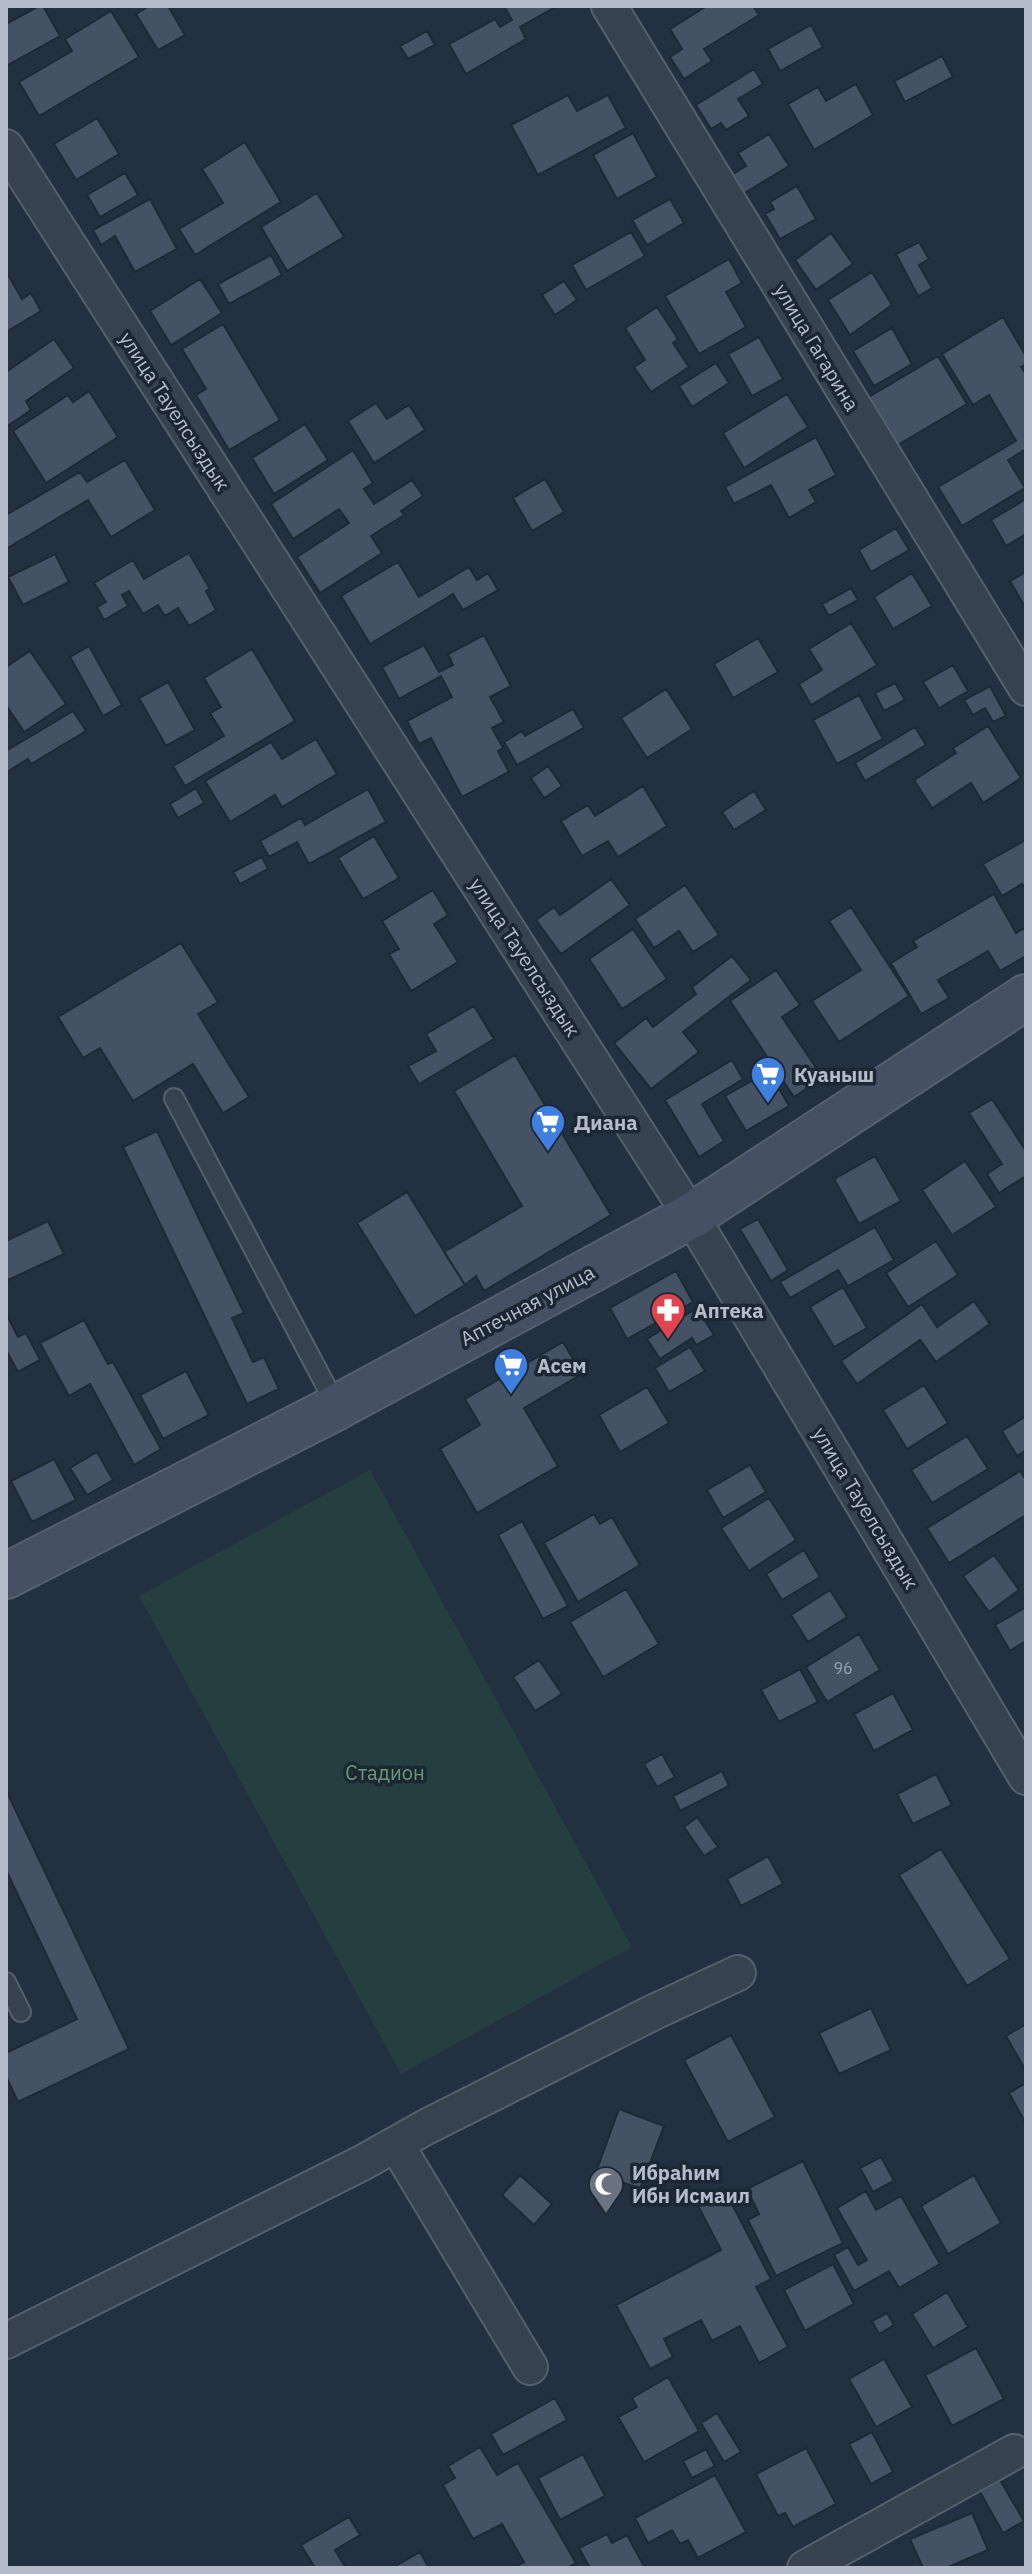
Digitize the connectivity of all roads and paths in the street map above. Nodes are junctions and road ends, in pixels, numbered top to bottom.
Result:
1 (609, 6) edge
2 (6, 147) edge
3 (1026, 688) edge
4 (1026, 997) edge
5 (174, 1098) dead end
6 (691, 1216) junction
7 (337, 1407) junction
8 (6, 1576) edge
9 (1026, 1777) edge
10 (738, 1973) dead end
11 (6, 1982) edge
12 (21, 2012) dead end
13 (396, 2144) junction
14 (6, 2341) edge
15 (530, 2367) dead end
16 (1014, 2452) dead end
17 (805, 2568) edge

1 - 3 street, улица Гагарина
2 - 6 street, улица Тауелсыздык
4 - 6 main road, Аптечная улица
5 - 7 lane
6 - 7 main road, Аптечная улица
6 - 9 street, улица Тауелсыздык
7 - 8 main road, Аптечная улица
10 - 13 street
11 - 12 lane
13 - 14 street
13 - 15 street
16 - 17 street

